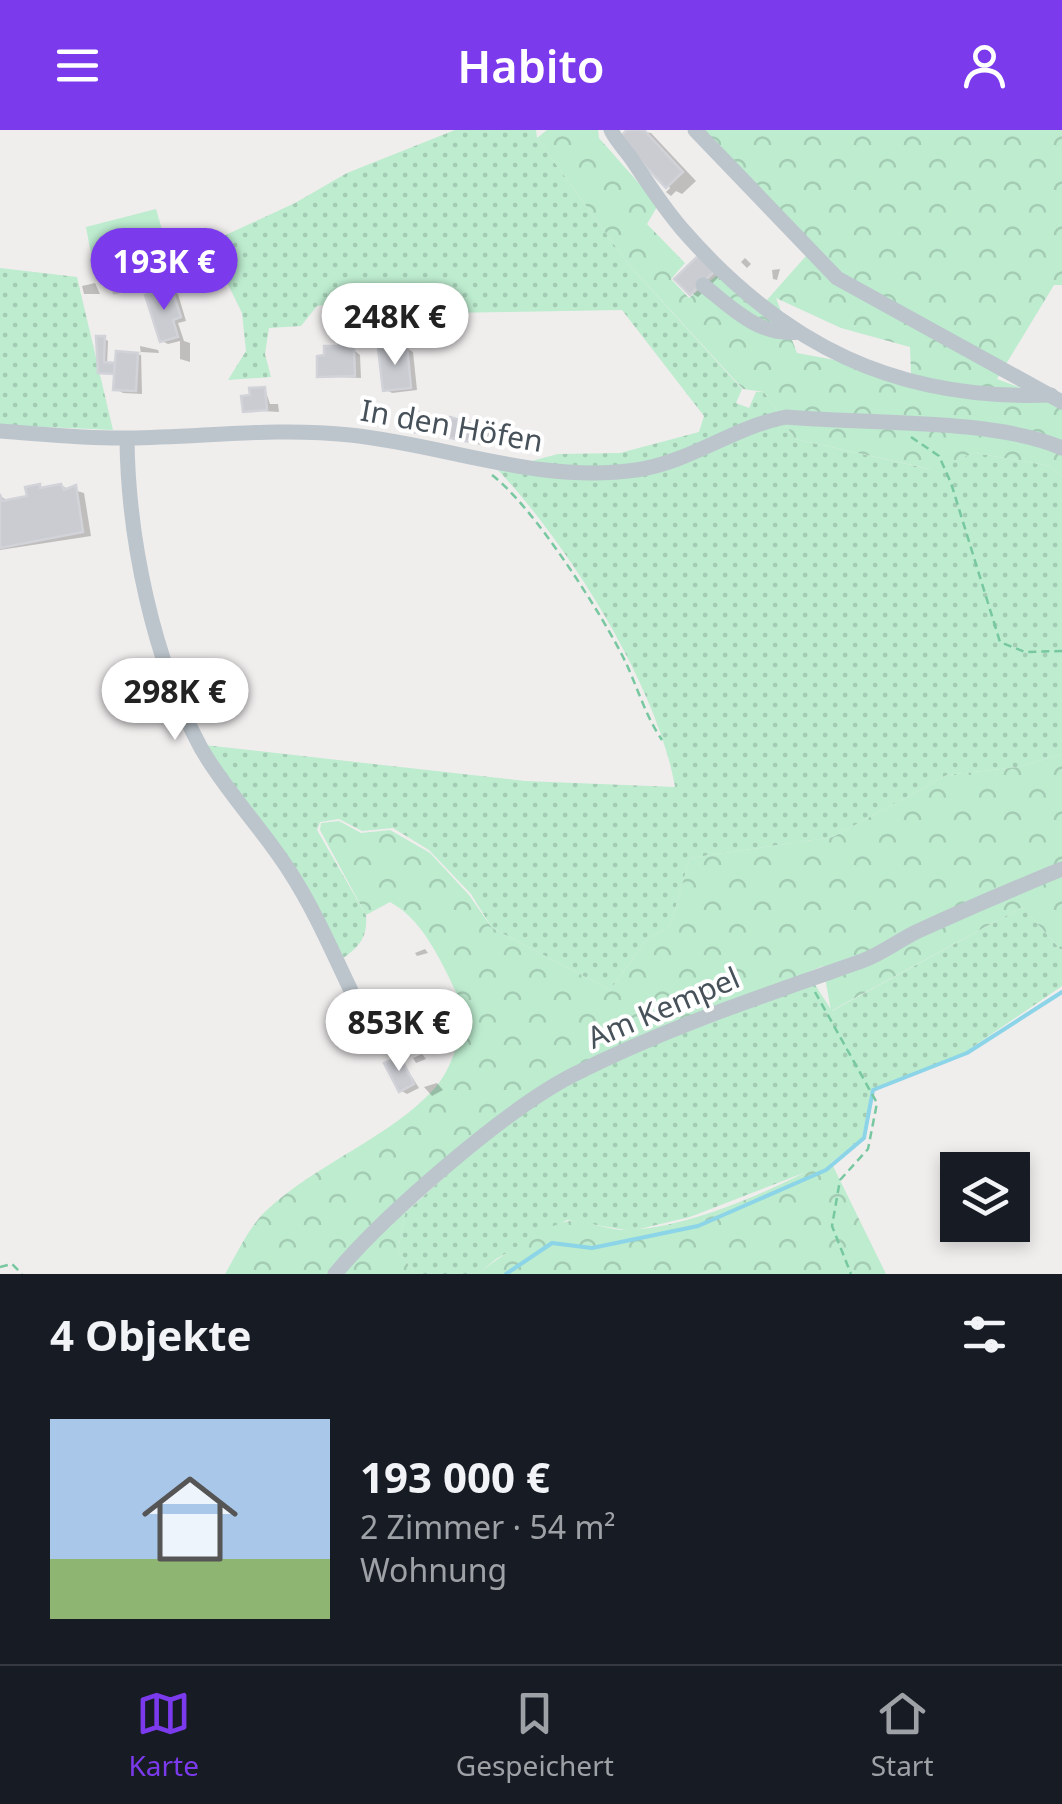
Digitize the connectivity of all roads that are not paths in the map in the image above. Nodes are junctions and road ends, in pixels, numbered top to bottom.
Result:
1 (611, 130) edge
2 (696, 130) edge
3 (703, 285) dead end
4 (800, 332) junction
5 (1057, 398) edge
6 (0, 430) edge
7 (127, 438) junction
8 (1062, 448) edge
9 (1062, 869) edge
10 (356, 1001) dead end
11 (334, 1274) edge

1 - 4 street
2 - 5 street
3 - 4 street
4 - 5 street
6 - 7 street, In den Höfen
7 - 8 street, In den Höfen
7 - 10 street
9 - 11 street, Am Kempel

